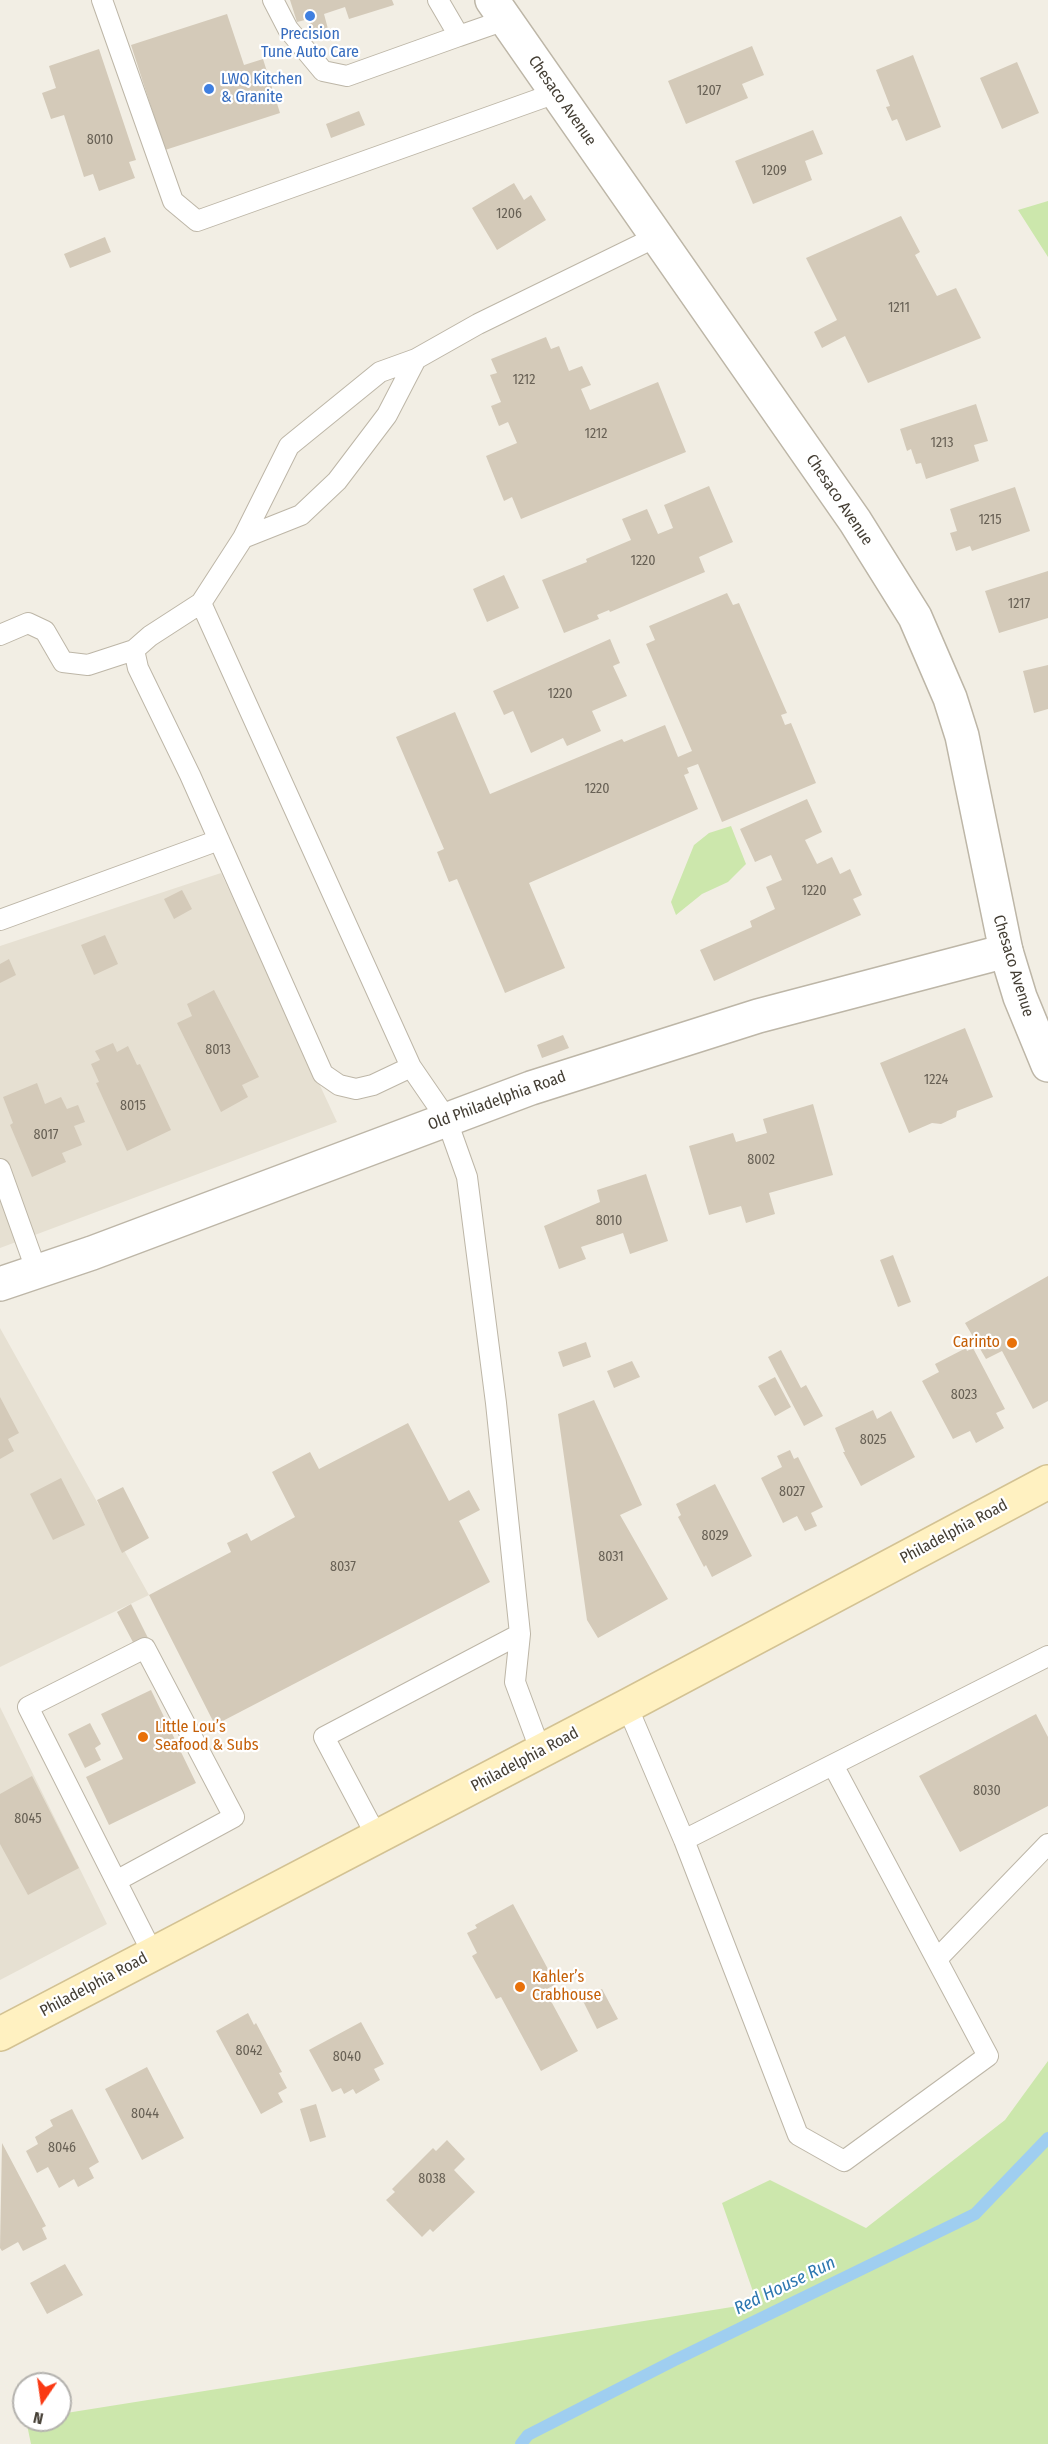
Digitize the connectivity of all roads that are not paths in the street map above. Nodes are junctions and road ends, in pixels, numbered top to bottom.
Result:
1 (102, 0) edge
2 (273, 0) edge
3 (438, 0) edge
4 (499, 10) edge
5 (459, 36) junction
6 (556, 93) junction
7 (656, 237) junction
8 (416, 359) junction
9 (243, 538) junction
10 (201, 603) junction
11 (0, 635) edge
12 (134, 650) junction
13 (219, 840) junction
14 (0, 920) edge
15 (1006, 951) junction
16 (1048, 1065) edge
17 (411, 1067) junction
18 (446, 1119) junction
19 (0, 1169) edge
20 (37, 1272) junction
21 (0, 1284) edge
22 (1048, 1482) edge
23 (520, 1634) junction
24 (1048, 1656) edge
25 (627, 1706) junction
26 (541, 1752) junction
27 (833, 1765) junction
28 (377, 1837) junction
29 (684, 1840) junction
30 (1048, 1844) edge
31 (116, 1881) junction
32 (153, 1954) junction
33 (937, 1959) junction
34 (0, 2034) edge

1 - 6 lane
2 - 5 lane
3 - 5 lane
4 - 5 lane
4 - 6 street, Chesaco Avenue
6 - 7 street, Chesaco Avenue
7 - 8 lane
7 - 15 street, Chesaco Avenue
8 - 9 lane
8 - 9 lane
9 - 10 lane
10 - 12 lane
10 - 17 lane
11 - 12 lane
12 - 13 lane
13 - 14 lane
13 - 17 lane
15 - 16 street, Chesaco Avenue
15 - 18 street, Old Philadelphia Road
17 - 18 lane
18 - 20 street, Old Philadelphia Road
18 - 23 lane
19 - 20 lane
20 - 21 street, Old Philadelphia Road
22 - 25 main road, Philadelphia Road
23 - 26 lane
23 - 28 lane
24 - 27 lane
25 - 26 main road, Philadelphia Road
25 - 29 lane
26 - 28 main road, Philadelphia Road
27 - 29 lane
27 - 33 lane
28 - 32 main road, Philadelphia Road
29 - 33 lane
30 - 33 lane
31 - 31 lane
31 - 32 lane
32 - 34 main road, Philadelphia Road

